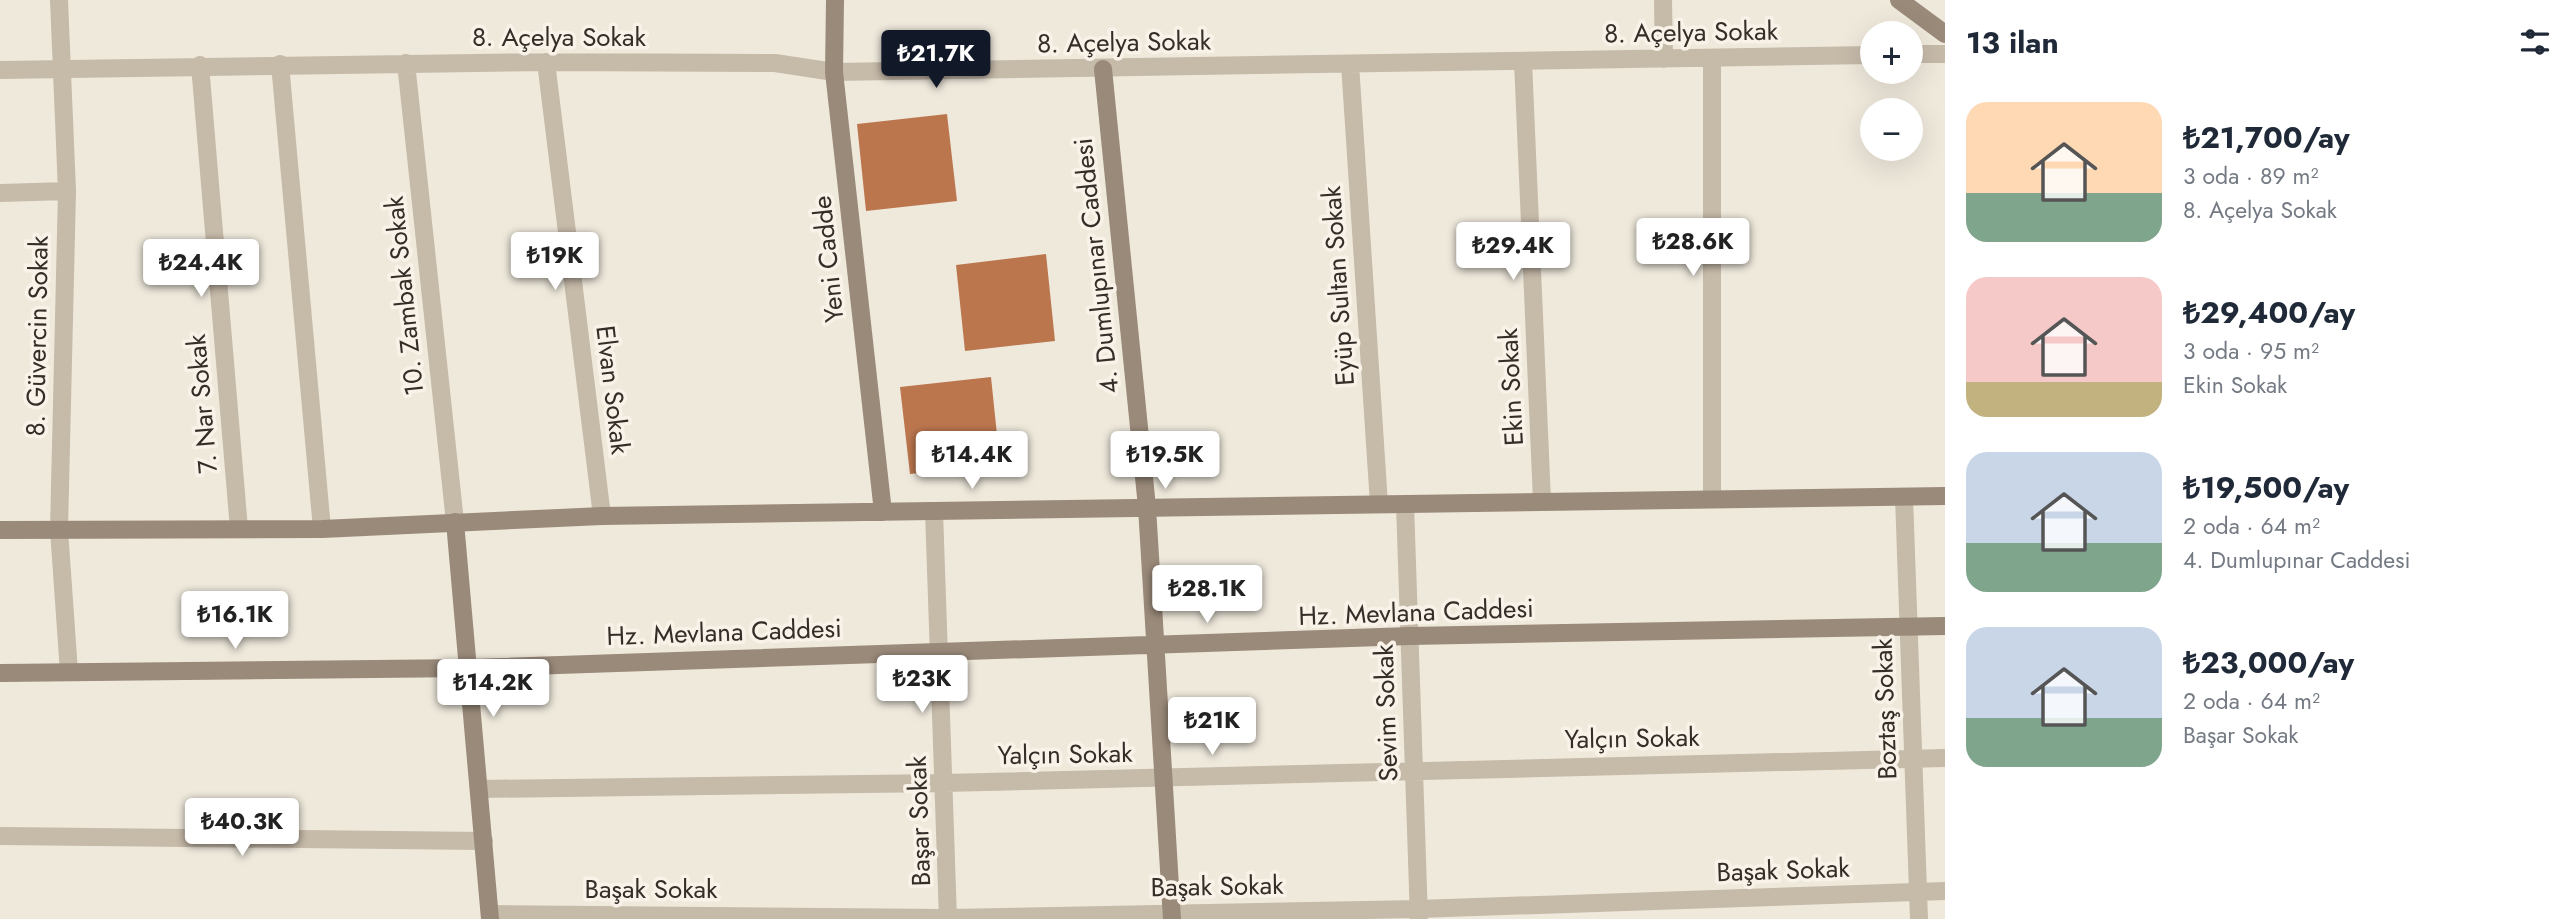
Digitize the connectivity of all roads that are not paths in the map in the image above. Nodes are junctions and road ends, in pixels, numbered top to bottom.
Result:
1 (59, 0) edge
2 (835, 0) edge
3 (1663, 0) edge
4 (1899, 0) edge
5 (1941, 24) edge
6 (1923, 54) edge
7 (1945, 54) edge
8 (1860, 55) edge
9 (1712, 58) junction
10 (1664, 59) junction
11 (1523, 61) junction
12 (546, 62) junction
13 (406, 63) junction
14 (280, 64) junction
15 (1350, 64) junction
16 (201, 65) junction
17 (63, 69) junction
18 (1103, 69) junction
19 (0, 70) edge
20 (834, 72) junction
21 (67, 191) junction
22 (0, 192) edge
23 (1945, 496) edge
24 (1904, 497) junction
25 (1712, 499) junction
26 (1542, 501) junction
27 (1379, 504) junction
28 (1405, 504) junction
29 (1147, 507) junction
30 (934, 511) junction
31 (883, 512) junction
32 (602, 516) junction
33 (455, 522) junction
34 (239, 529) junction
35 (322, 529) junction
36 (0, 530) edge
37 (59, 530) junction
38 (1945, 626) edge
39 (1908, 628) junction
40 (1410, 636) junction
41 (1156, 647) junction
42 (938, 651) junction
43 (470, 668) junction
44 (69, 672) junction
45 (0, 673) edge
46 (1945, 758) edge
47 (1913, 759) junction
48 (1414, 769) junction
49 (1165, 777) junction
50 (944, 783) junction
51 (480, 789) junction
52 (0, 836) edge
53 (484, 841) junction
54 (1918, 891) junction
55 (1945, 891) edge
56 (1419, 914) edge
57 (1172, 916) edge
58 (490, 917) edge
59 (948, 919) edge
60 (1919, 919) edge

1 - 17 street, 8. Güvercin Sokak
2 - 20 street, Yeni Cadde
3 - 10 street
4 - 5 street
6 - 7 street
8 - 9 street, 8. Açelya Sokak
9 - 10 street, 8. Açelya Sokak
9 - 25 street
10 - 11 street, 8. Açelya Sokak
11 - 15 street, 8. Açelya Sokak
11 - 26 street, Ekin Sokak
12 - 13 street, 8. Açelya Sokak
12 - 20 street, 8. Açelya Sokak
12 - 32 street, Elvan Sokak
13 - 14 street, 8. Açelya Sokak
13 - 33 street, 10. Zambak Sokak
14 - 16 street, 8. Açelya Sokak
14 - 35 street
15 - 18 street, 8. Açelya Sokak
15 - 27 street, Eyüp Sultan Sokak
16 - 17 street, 8. Açelya Sokak
16 - 34 street, 7. Nar Sokak
17 - 19 street, 8. Açelya Sokak
17 - 21 street, 8. Güvercin Sokak
18 - 20 street, 8. Açelya Sokak
18 - 29 street, 4. Dumlupınar Caddesi
20 - 31 street, Yeni Cadde
21 - 22 street
21 - 37 street, 8. Güvercin Sokak
23 - 24 street
24 - 25 street
24 - 39 street, Boztaş Sokak
25 - 26 street
26 - 28 street
27 - 28 street
27 - 29 street
28 - 40 street, Sevim Sokak
29 - 30 street
29 - 41 street, 4. Dumlupınar Caddesi
30 - 31 street
30 - 42 street, Başar Sokak
31 - 32 street
32 - 33 street
33 - 35 street
33 - 43 street
34 - 35 street
34 - 37 street
36 - 37 street
37 - 44 street, 8. Güvercin Sokak
38 - 39 street, Hz. Mevlana Caddesi
39 - 40 street, Hz. Mevlana Caddesi
39 - 47 street, Boztaş Sokak
40 - 41 street, Hz. Mevlana Caddesi
40 - 48 street, Sevim Sokak
41 - 42 street, Hz. Mevlana Caddesi
41 - 49 street, 4. Dumlupınar Caddesi
42 - 43 street, Hz. Mevlana Caddesi
42 - 50 street, Başar Sokak
43 - 44 street, Hz. Mevlana Caddesi
43 - 51 street
44 - 45 street, Hz. Mevlana Caddesi
46 - 47 street, Yalçın Sokak
47 - 48 street, Yalçın Sokak
47 - 54 street, Boztaş Sokak
48 - 49 street, Yalçın Sokak
48 - 56 street, Sevim Sokak
49 - 50 street, Yalçın Sokak
49 - 57 street, 4. Dumlupınar Caddesi
50 - 51 street, Yalçın Sokak
50 - 59 street, Başar Sokak
51 - 53 street
52 - 53 street
53 - 58 street
54 - 55 street, Başak Sokak
54 - 56 street, Başak Sokak
54 - 60 street, Boztaş Sokak
56 - 57 street, Başak Sokak
57 - 59 street, Başak Sokak
58 - 59 street, Başak Sokak

